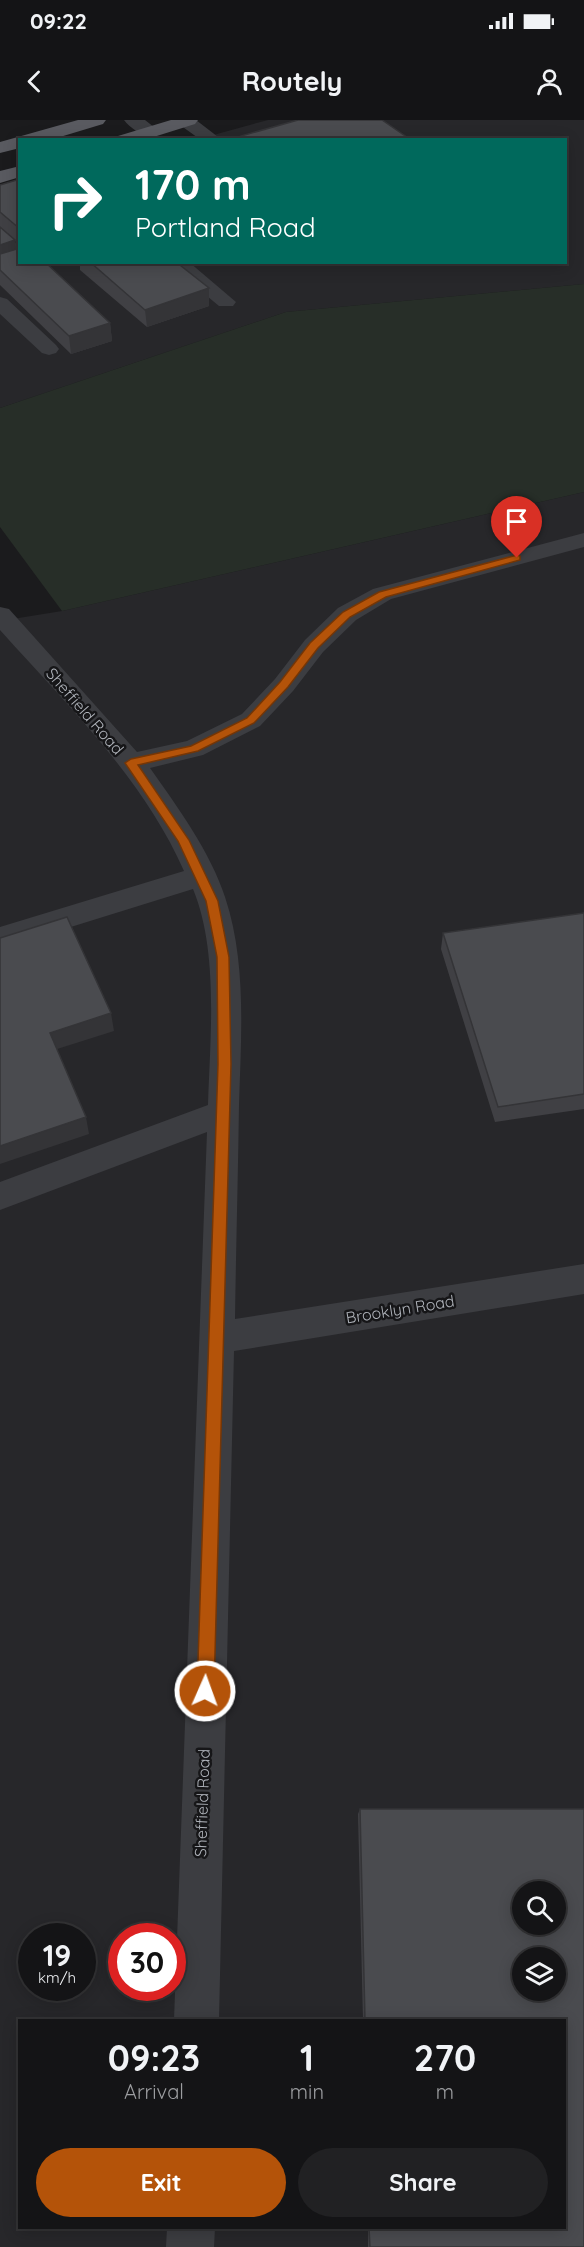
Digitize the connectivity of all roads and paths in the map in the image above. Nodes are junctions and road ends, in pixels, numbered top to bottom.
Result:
1 (97, 120) edge
2 (133, 120) edge
3 (188, 120) edge
4 (150, 131) junction
5 (36, 138) edge
6 (130, 138) edge
7 (210, 138) edge
8 (18, 143) edge
9 (0, 148) edge
10 (18, 172) edge
11 (0, 177) edge
12 (178, 264) edge
13 (226, 302) dead end
14 (0, 303) edge
15 (49, 349) dead end
16 (584, 540) edge
17 (0, 615) edge
18 (131, 763) junction
19 (201, 876) junction
20 (0, 938) edge
21 (222, 1113) junction
22 (0, 1196) edge
23 (584, 1279) edge
24 (215, 1338) junction
25 (196, 2019) edge
26 (191, 2229) edge
27 (190, 2247) edge

1 - 5 main road
2 - 4 street
3 - 4 main road
3 - 7 street
4 - 6 main road
8 - 9 main road
10 - 11 main road
12 - 13 street
14 - 15 street
16 - 18 street
17 - 18 street, Sheffield Road
18 - 19 street, Sheffield Road
19 - 20 street
19 - 21 street, Sheffield Road
21 - 22 street
21 - 24 street, Sheffield Road
23 - 24 street, Brooklyn Road
24 - 25 street, Sheffield Road
26 - 27 street

